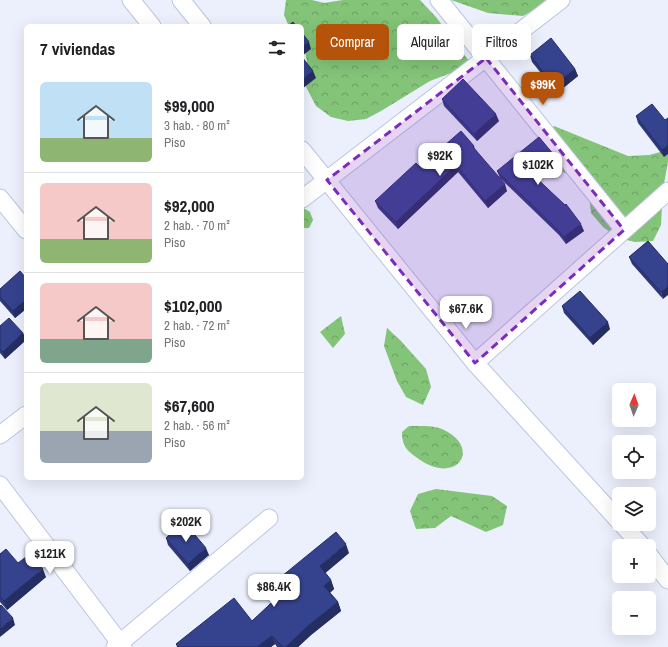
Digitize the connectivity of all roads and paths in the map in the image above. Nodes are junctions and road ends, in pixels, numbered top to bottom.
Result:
1 (131, 0) edge
2 (181, 0) edge
3 (439, 0) edge
4 (561, 0) edge
5 (150, 24) edge
6 (200, 24) edge
7 (530, 24) edge
8 (472, 41) edge
9 (483, 60) edge
10 (488, 60) edge
11 (304, 152) edge
12 (327, 180) junction
13 (668, 191) edge
14 (304, 197) edge
15 (0, 198) edge
16 (24, 228) edge
17 (624, 230) junction
18 (475, 363) junction
19 (24, 416) edge
20 (0, 435) edge
21 (0, 485) edge
22 (612, 513) edge
23 (268, 518) dead end
24 (628, 531) edge
25 (636, 539) edge
26 (656, 564) edge
27 (668, 580) edge
28 (119, 646) edge

1 - 5 street
2 - 6 street
3 - 8 street
4 - 7 street
9 - 12 street
10 - 17 street
11 - 12 street
12 - 14 street
12 - 18 street
13 - 17 street
15 - 16 street
17 - 18 street
18 - 22 street
19 - 20 street
21 - 28 street
23 - 28 street
24 - 25 street
26 - 27 street

